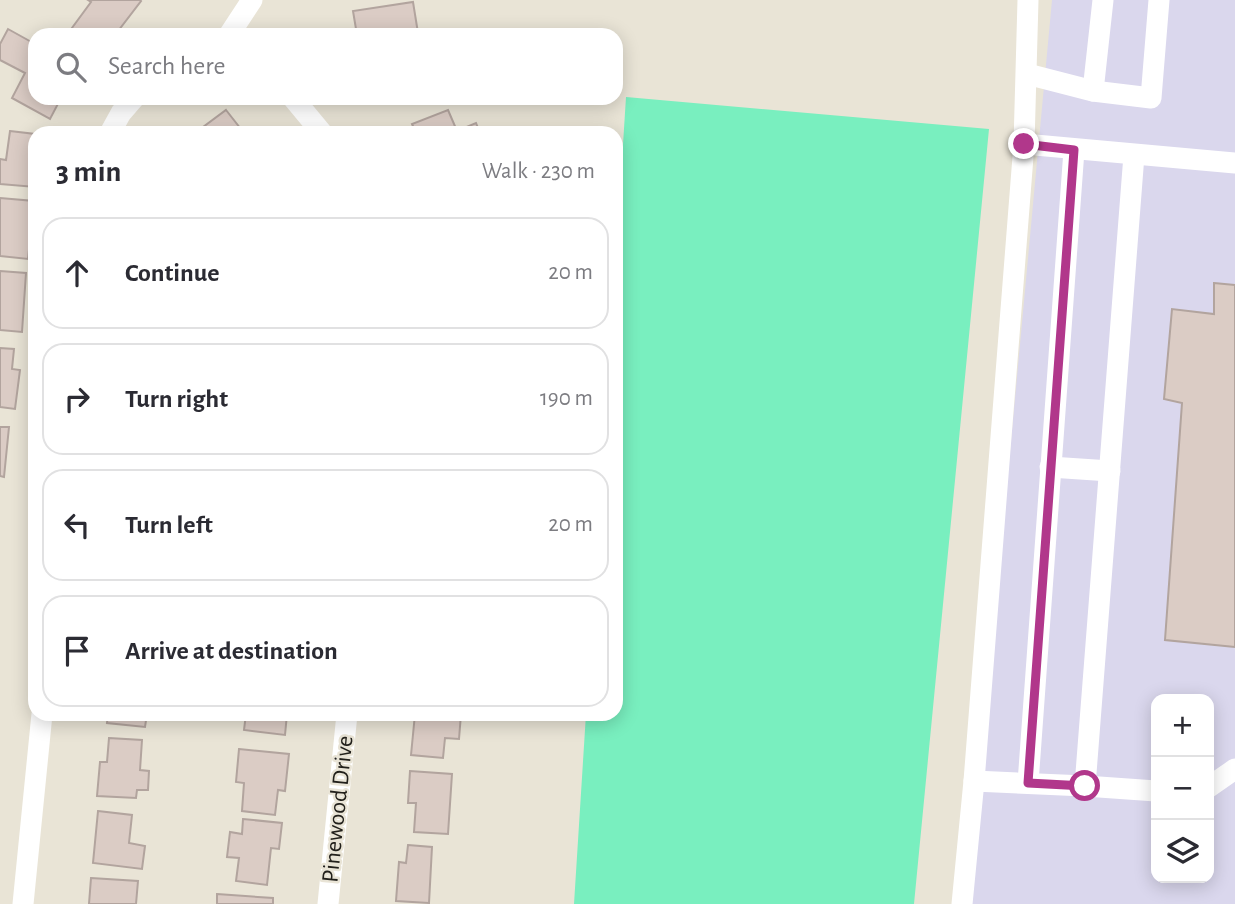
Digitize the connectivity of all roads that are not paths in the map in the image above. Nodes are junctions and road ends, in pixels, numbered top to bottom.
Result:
1 (251, 0) edge
2 (1028, 0) edge
3 (1102, 0) edge
4 (1159, 0) edge
5 (233, 28) edge
6 (1027, 74) junction
7 (1093, 91) junction
8 (128, 105) edge
9 (299, 105) edge
10 (114, 126) edge
11 (316, 126) edge
12 (1024, 144) junction
13 (1074, 150) junction
14 (1134, 155) junction
15 (1235, 163) edge
16 (1050, 467) junction
17 (1110, 471) junction
18 (42, 721) edge
19 (346, 721) edge
20 (1235, 769) edge
21 (974, 780) junction
22 (1028, 783) junction
23 (1214, 784) edge
24 (1085, 786) junction
25 (1151, 791) edge
26 (23, 904) edge
27 (328, 904) edge
28 (962, 904) edge

1 - 5 street
2 - 6 street
3 - 7 street
4 - 7 street
6 - 7 street
6 - 12 street
8 - 10 street
9 - 11 street
12 - 13 street
12 - 21 street
13 - 14 street
13 - 16 street
14 - 15 street
14 - 17 street
16 - 17 street
16 - 22 street
17 - 24 street
18 - 26 street
19 - 27 street, Pinewood Drive
20 - 23 street
21 - 22 street
21 - 28 street
22 - 24 street
24 - 25 street

